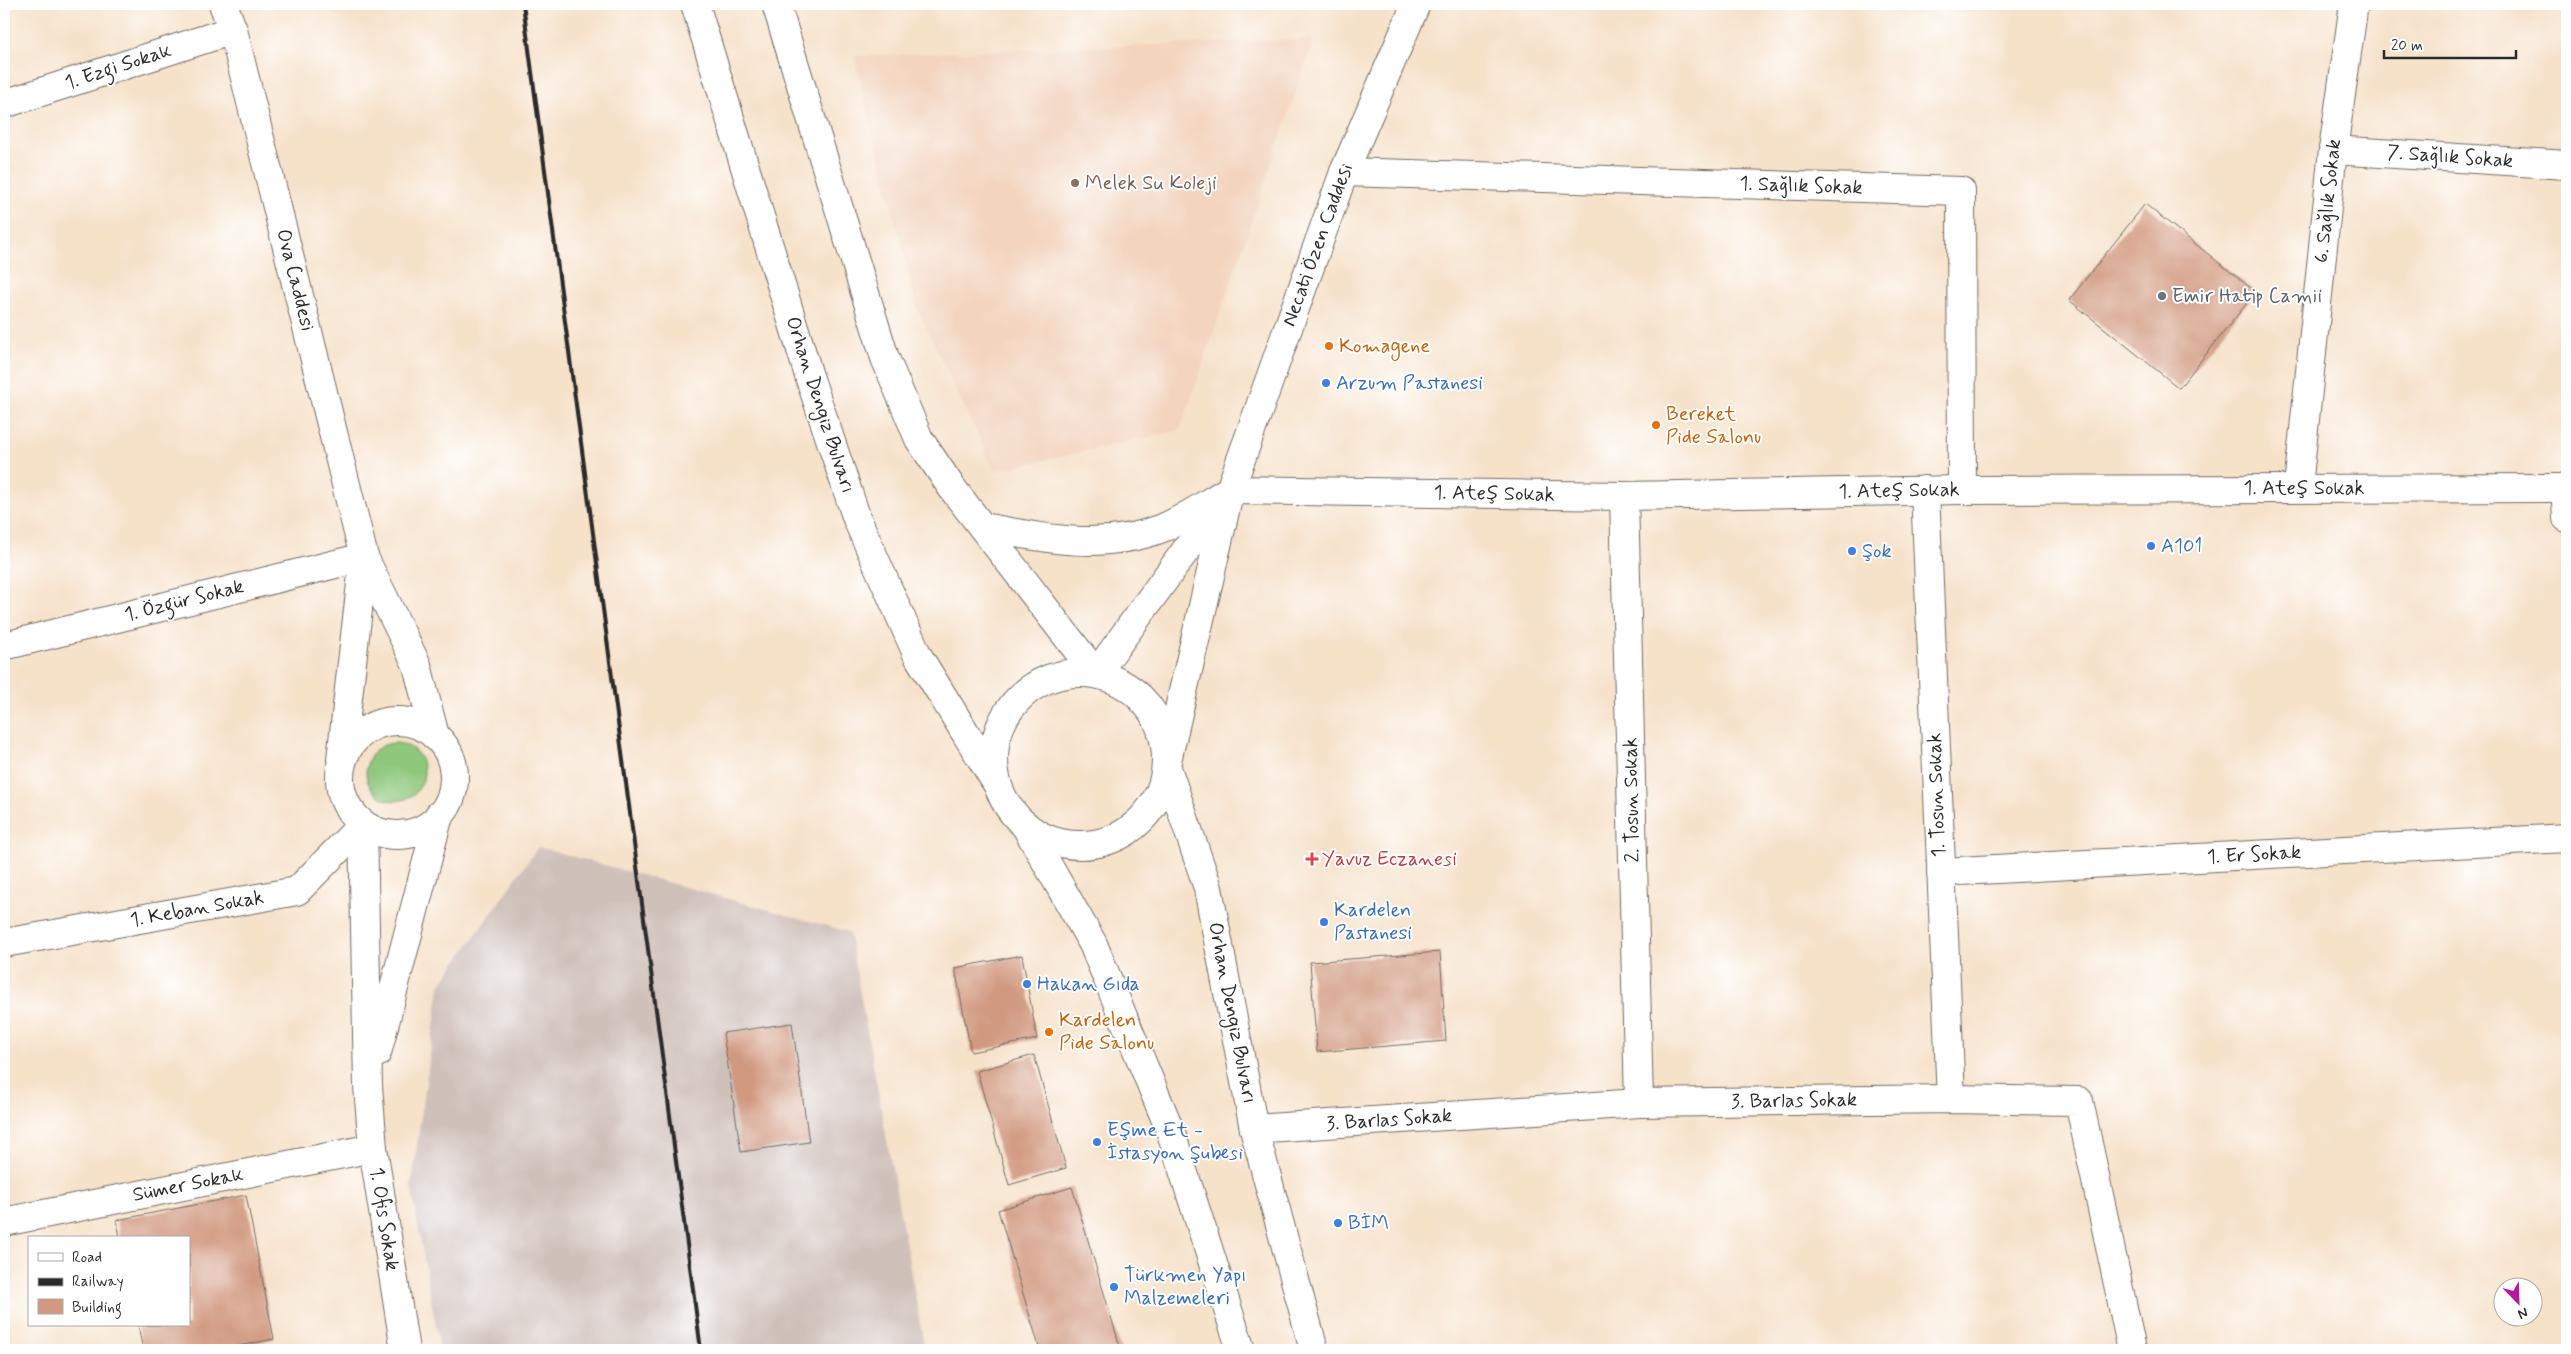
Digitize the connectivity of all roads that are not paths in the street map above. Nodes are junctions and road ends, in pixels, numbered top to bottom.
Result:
1 (223, 4) edge
2 (695, 4) edge
3 (776, 4) edge
4 (1416, 4) edge
5 (2354, 4) edge
6 (233, 30) junction
7 (4, 104) edge
8 (2333, 150) junction
9 (2567, 165) edge
10 (1344, 172) junction
11 (2298, 488) junction
12 (2566, 488) edge
13 (1230, 490) junction
14 (1925, 490) junction
15 (1962, 490) junction
16 (1624, 496) junction
17 (2567, 518) edge
18 (982, 526) junction
19 (364, 557) junction
20 (4, 646) edge
21 (1096, 674) junction
22 (435, 736) junction
23 (1166, 765) junction
24 (340, 767) junction
25 (997, 784) junction
26 (439, 815) junction
27 (363, 824) junction
28 (1024, 825) junction
29 (2567, 838) edge
30 (1941, 872) junction
31 (4, 943) edge
32 (368, 1086) junction
33 (1951, 1099) junction
34 (1640, 1103) junction
35 (1254, 1129) junction
36 (373, 1148) junction
37 (4, 1222) edge
38 (404, 1350) edge
39 (1240, 1350) edge
40 (1314, 1350) edge
41 (2132, 1350) edge

1 - 6 street, Ova Caddesi
2 - 25 street, Orhan Dengiz Bulvarı
3 - 18 street
4 - 10 street, Necati Özen Caddesi
5 - 8 street, 6. Sağlık Sokak
6 - 7 street, 1. Ezgi Sokak
6 - 19 street, Ova Caddesi
8 - 9 street, 7. Sağlık Sokak
8 - 11 street, 6. Sağlık Sokak
10 - 13 street, Necati Özen Caddesi
10 - 15 street, 1. Sağlık Sokak
11 - 12 street, 1. Ateş Sokak
11 - 15 street, 1. Ateş Sokak
12 - 17 street
13 - 16 street, 1. Ateş Sokak
13 - 18 street
13 - 21 street
13 - 23 street
14 - 15 street, 1. Ateş Sokak
14 - 16 street, 1. Ateş Sokak
14 - 30 street, 1. Tosun Sokak
16 - 34 street, 2. Tosun Sokak
18 - 21 street
19 - 20 street, 1. Özgür Sokak
19 - 22 street
19 - 24 street
21 - 23 street, Orhan Dengiz Bulvarı
21 - 25 street, Orhan Dengiz Bulvarı
22 - 24 street
22 - 26 street
23 - 28 street, Orhan Dengiz Bulvarı
23 - 35 street, Orhan Dengiz Bulvarı
24 - 27 street
25 - 28 street, Orhan Dengiz Bulvarı
26 - 27 street
26 - 32 street
27 - 31 street, 1. Keban Sokak
27 - 32 street, 1. Ofis Sokak
28 - 39 street, Orhan Dengiz Bulvarı
29 - 30 street, 1. Er Sokak
30 - 33 street, 1. Tosun Sokak
32 - 36 street, 1. Ofis Sokak
33 - 34 street, 3. Barlas Sokak
33 - 41 street, 3. Barlas Sokak
34 - 35 street, 3. Barlas Sokak
35 - 40 street, Orhan Dengiz Bulvarı
36 - 37 street, Sümer Sokak
36 - 38 street, 1. Ofis Sokak

